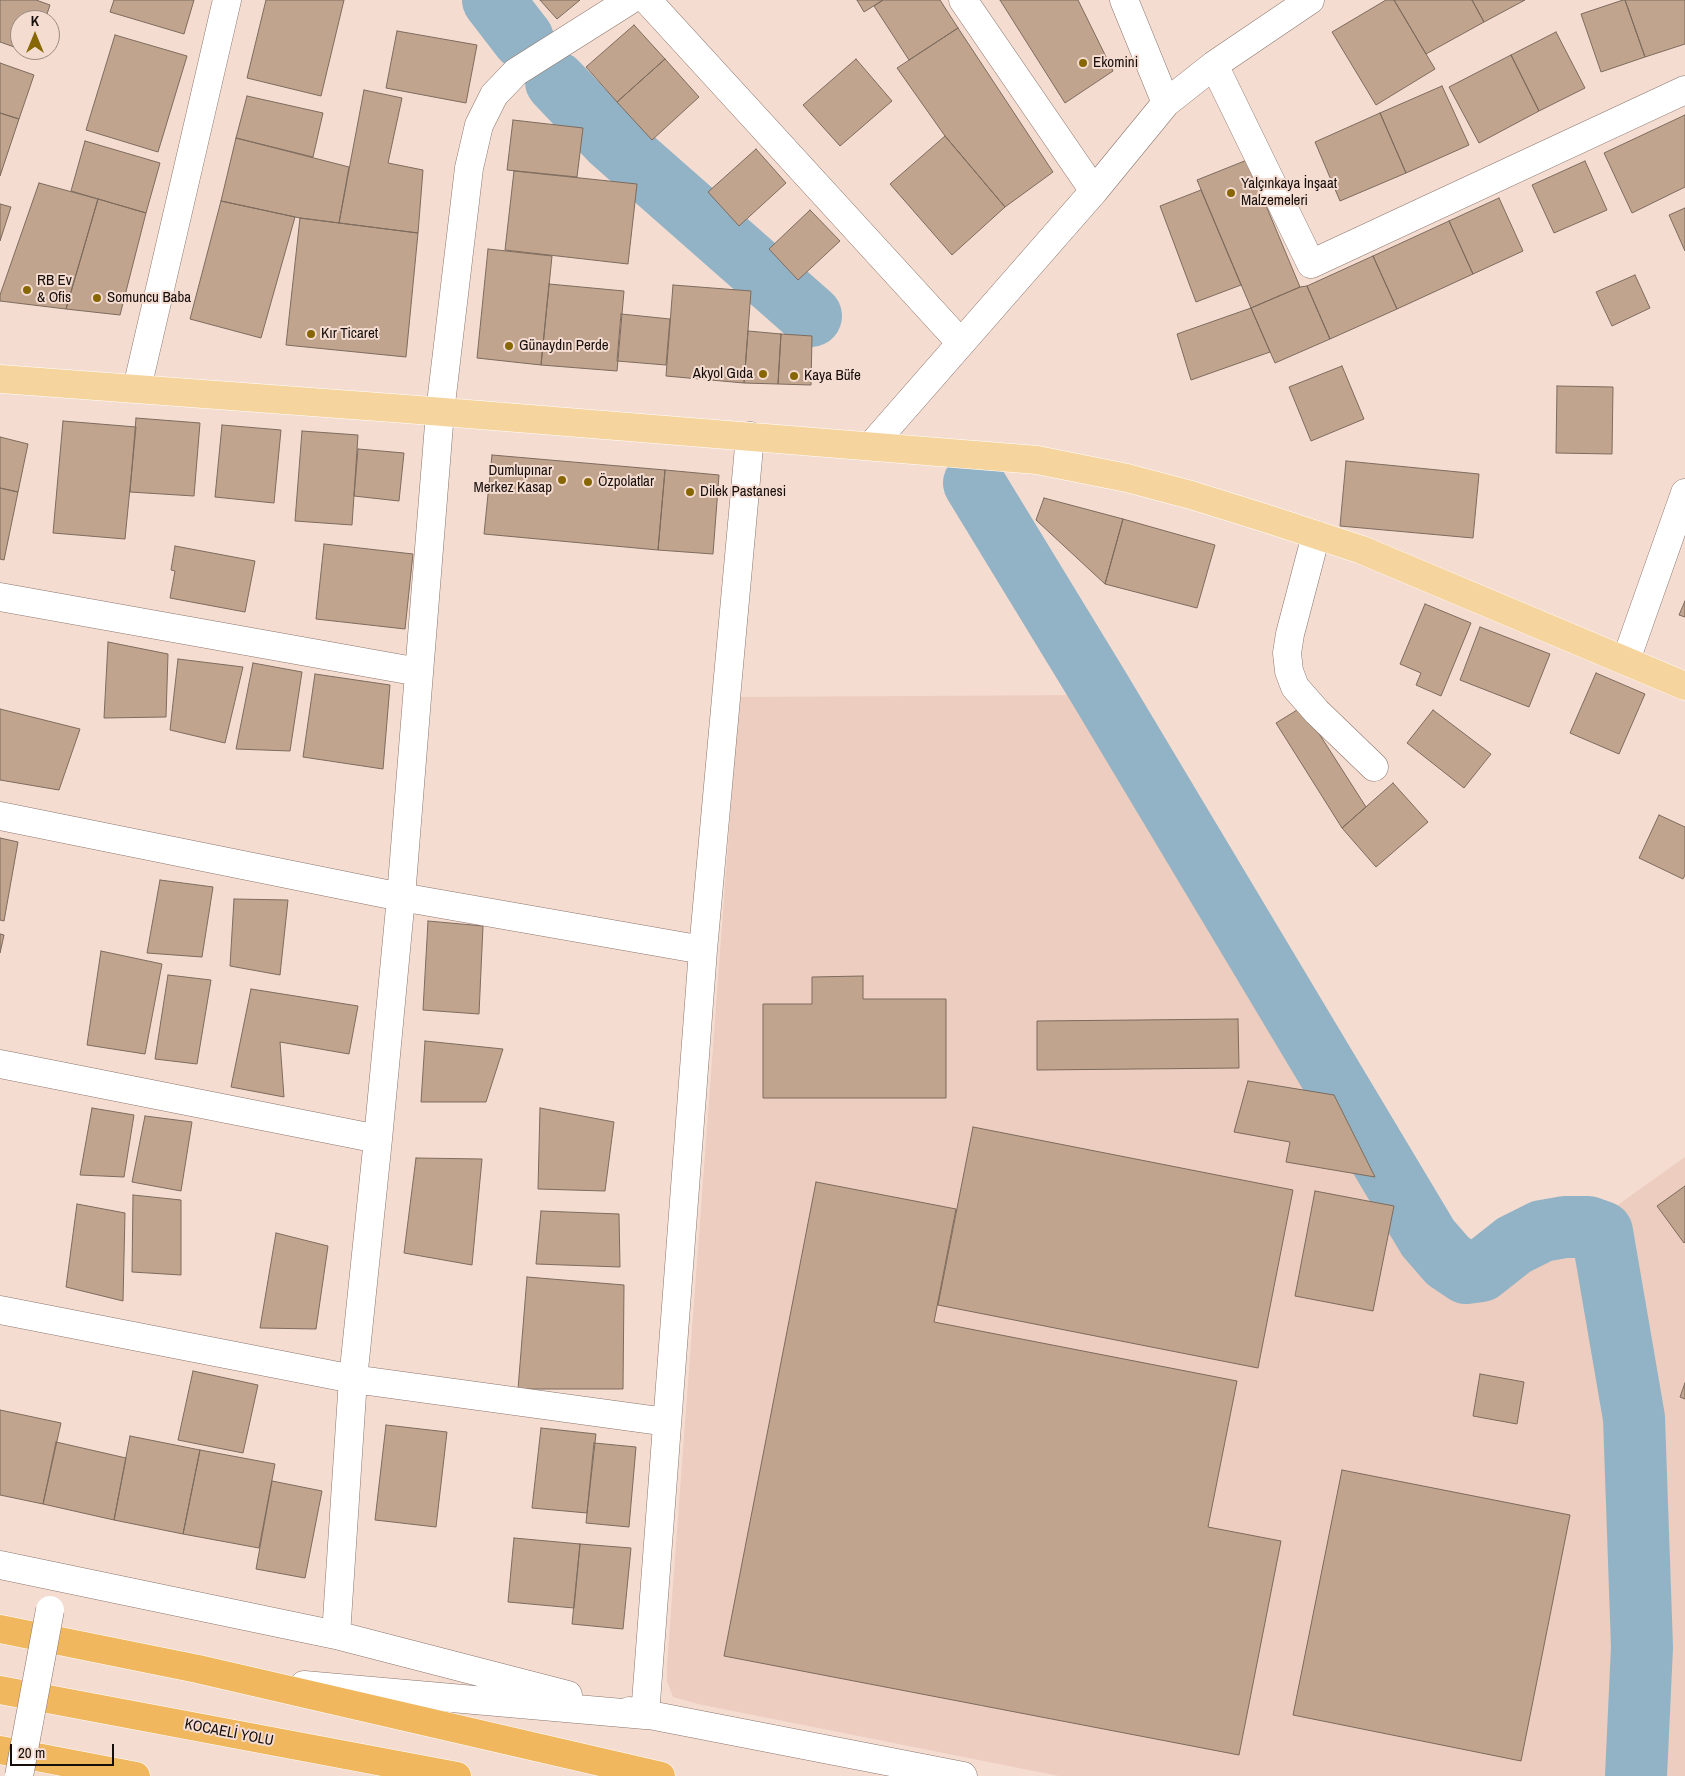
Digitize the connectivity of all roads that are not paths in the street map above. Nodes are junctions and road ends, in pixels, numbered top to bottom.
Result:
1 (227, 0) edge
2 (630, 0) edge
3 (648, 0) edge
4 (963, 0) edge
5 (1124, 0) edge
6 (1310, 0) edge
7 (1214, 65) junction
8 (1685, 90) edge
9 (1166, 103) junction
10 (1094, 191) junction
11 (961, 343) junction
12 (0, 379) edge
13 (137, 388) junction
14 (440, 412) junction
15 (750, 436) junction
16 (871, 446) junction
17 (1685, 493) edge
18 (1316, 535) junction
19 (0, 597) edge
20 (1626, 660) junction
21 (419, 672) junction
22 (1685, 686) edge
23 (1374, 767) dead end
24 (0, 816) edge
25 (401, 897) junction
26 (703, 950) junction
27 (0, 1064) edge
28 (378, 1139) junction
29 (0, 1310) edge
30 (353, 1379) junction
31 (667, 1422) junction
32 (0, 1565) edge
33 (50, 1610) dead end
34 (0, 1629) edge
35 (336, 1635) junction
36 (247, 1680) junction
37 (0, 1690) edge
38 (646, 1715) junction
39 (0, 1750) edge
40 (18, 1776) edge
41 (136, 1776) edge
42 (457, 1776) edge
43 (661, 1776) edge
44 (963, 1776) edge

1 - 13 street
2 - 14 street
3 - 11 street
4 - 10 street
5 - 9 street
6 - 7 street
7 - 8 street
7 - 9 street
9 - 10 street
10 - 11 street
11 - 16 street
12 - 13 main road
13 - 14 main road
14 - 15 main road
14 - 21 street
15 - 16 main road
15 - 26 street
16 - 18 main road
17 - 20 street
18 - 20 main road
18 - 23 street
19 - 21 street
20 - 22 main road
21 - 25 street
24 - 25 street
25 - 26 street
25 - 28 street
26 - 31 street
27 - 28 street
28 - 30 street
29 - 30 street
30 - 31 street
30 - 35 street
31 - 38 street
32 - 35 street
33 - 40 street, bridge
34 - 36 highway
35 - 38 street
36 - 38 street
36 - 43 highway
37 - 42 highway, KOCAELİ YOLU
38 - 44 street
39 - 41 highway

